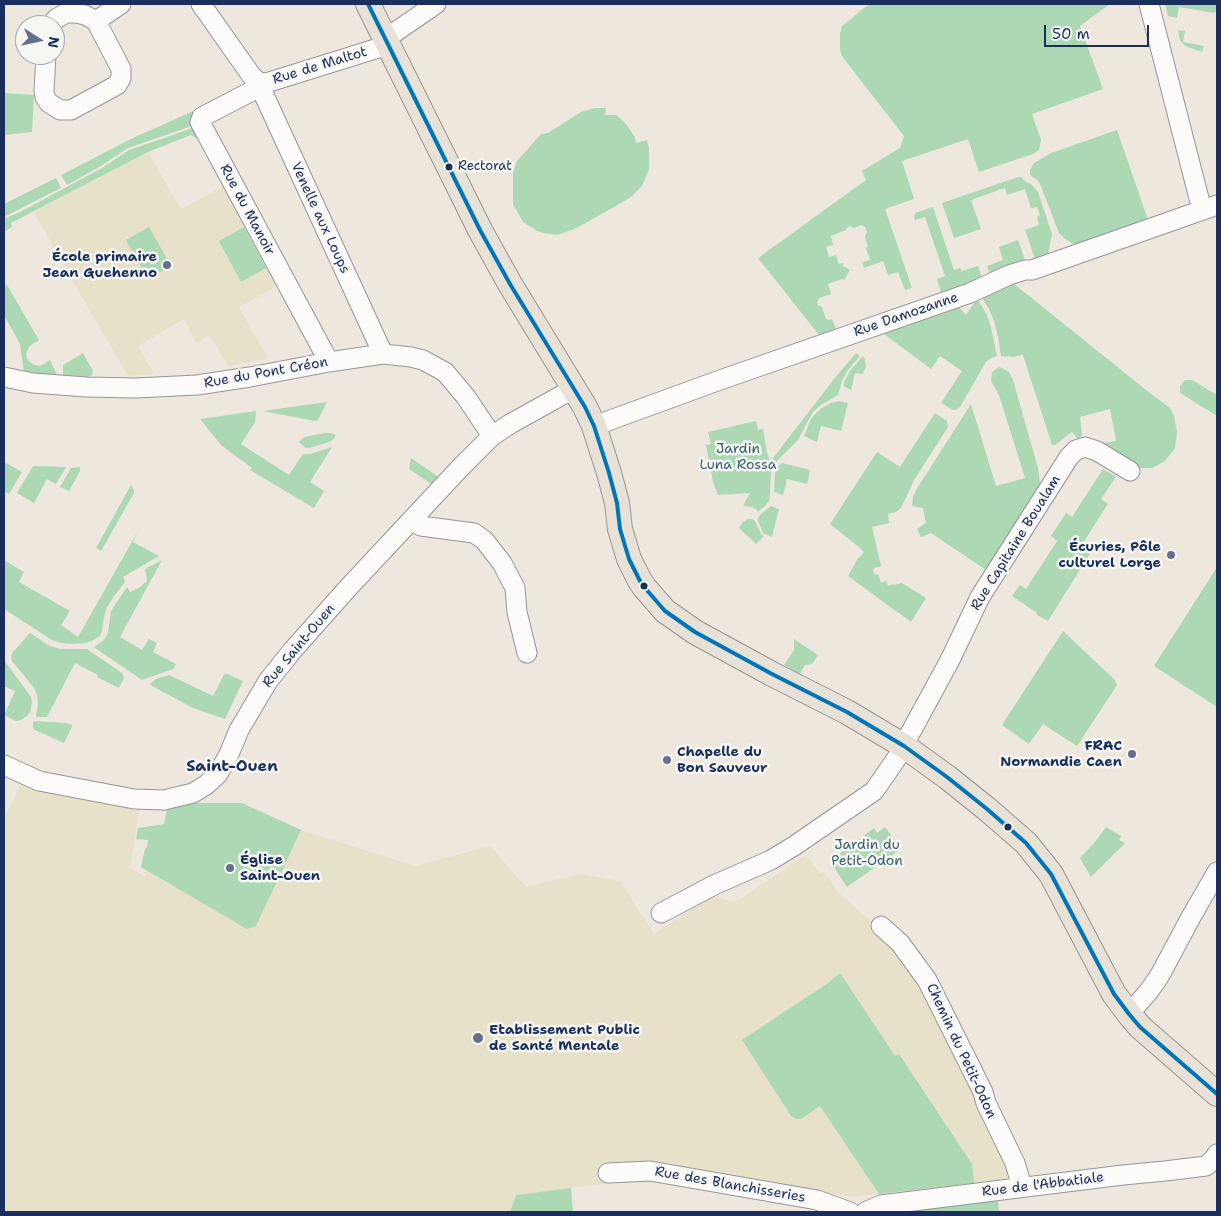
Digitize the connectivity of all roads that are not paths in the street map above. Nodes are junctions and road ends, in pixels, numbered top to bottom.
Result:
1 (121, 4) edge
2 (201, 4) edge
3 (368, 4) edge
4 (436, 4) edge
5 (1149, 4) edge
6 (63, 15) edge
7 (96, 21) junction
8 (387, 42) junction
9 (45, 65) edge
10 (258, 82) junction
11 (1210, 208) edge
12 (383, 354) junction
13 (329, 362) junction
14 (4, 377) edge
15 (573, 389) junction
16 (594, 426) junction
17 (492, 436) junction
18 (1130, 471) dead end
19 (412, 520) junction
20 (527, 653) dead end
21 (904, 746) junction
22 (4, 765) edge
23 (1217, 872) edge
24 (661, 913) dead end
25 (881, 926) dead end
26 (1129, 1014) junction
27 (1217, 1094) edge
28 (1217, 1154) edge
29 (608, 1173) dead end
30 (1024, 1187) junction
31 (850, 1212) edge
32 (865, 1212) edge

1 - 7 street
2 - 10 street, Rue de Maltot
3 - 8 main road
4 - 8 street, Rue de Maltot
5 - 11 street
6 - 7 street
7 - 9 street
8 - 10 street, Rue de Maltot
8 - 15 main road
10 - 12 street, Venelle aux Loups
10 - 13 street, Rue du Manoir
11 - 16 street, Rue Damozanne
12 - 13 street, Rue du Pont Créon
12 - 17 street, Rue du Pont Créon
13 - 14 street, Rue du Pont Créon
15 - 16 main road
15 - 17 street, Rue Saint-Ouen
16 - 21 main road
17 - 19 street, Rue Saint-Ouen
18 - 21 street, Rue Capitaine Boualam
19 - 20 street
19 - 22 street, Rue Saint-Ouen
21 - 24 street
21 - 26 main road
23 - 26 street
25 - 30 street, Chemin du Petit-Odon
26 - 27 main road
28 - 30 street, Rue de l'Abbatiale
29 - 31 street, Rue des Blanchisseries
30 - 32 street, Rue de l'Abbatiale

